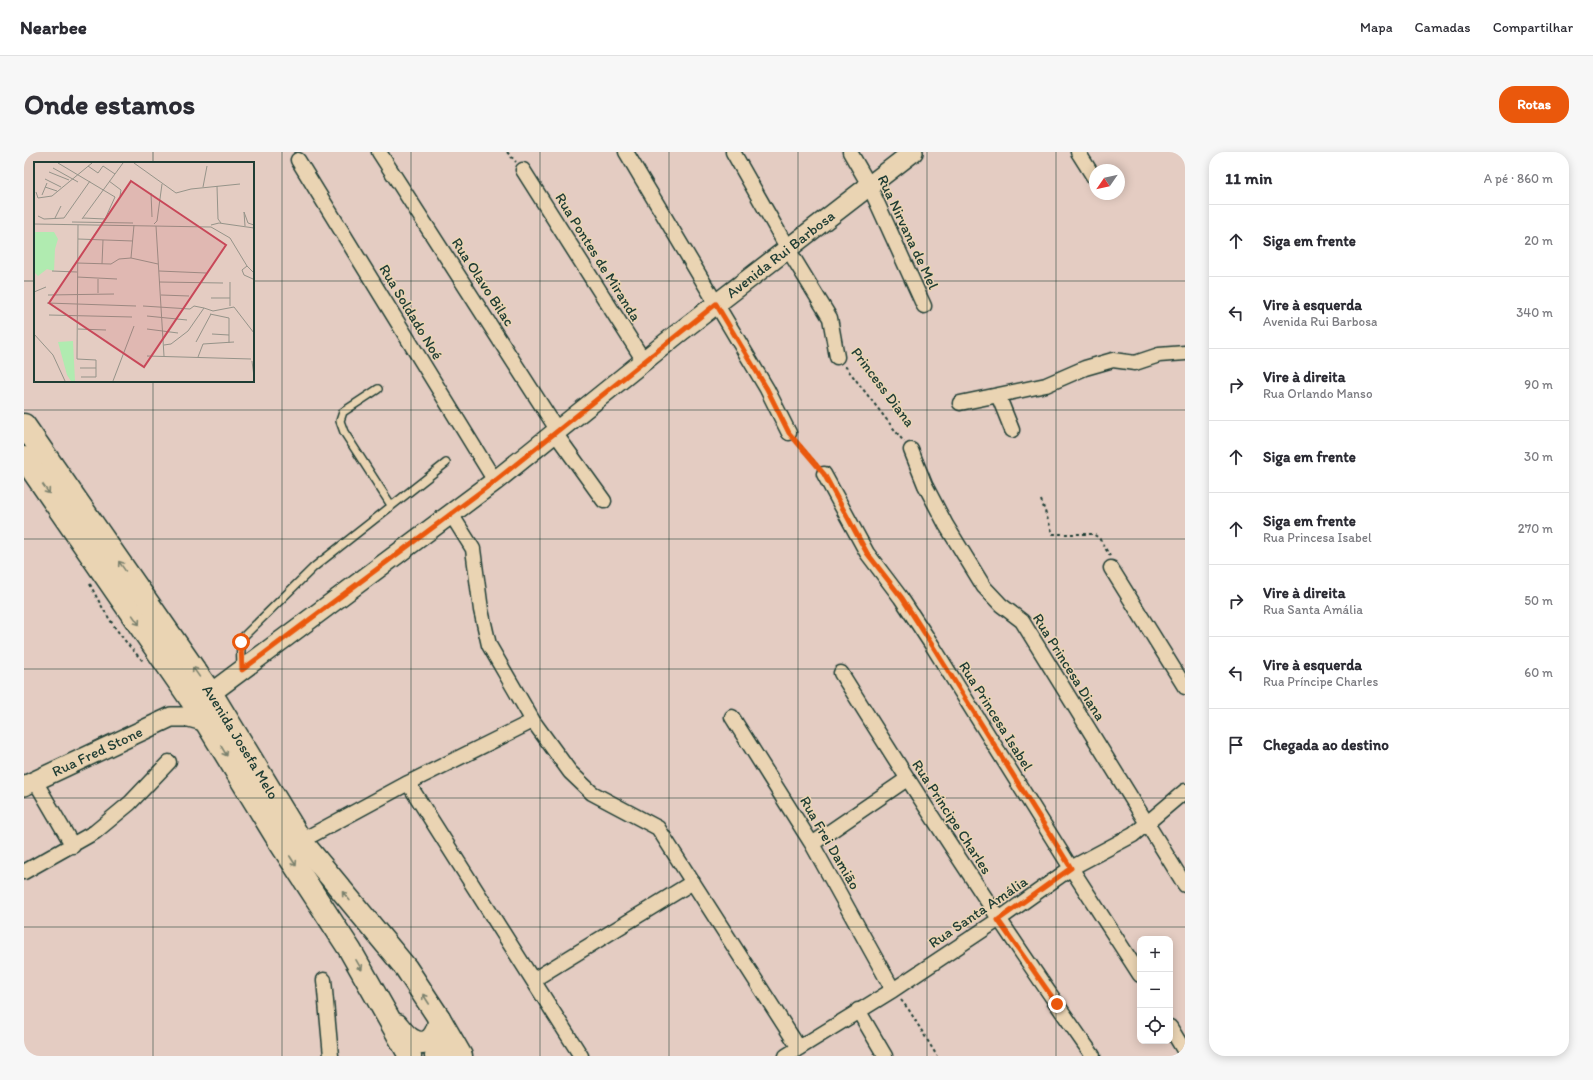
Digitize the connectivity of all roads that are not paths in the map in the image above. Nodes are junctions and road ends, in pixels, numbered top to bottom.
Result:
1 (379, 152) edge
2 (626, 152) edge
3 (733, 152) edge
4 (850, 152) edge
5 (914, 152) edge
6 (1078, 152) edge
7 (298, 160) dead end
8 (1089, 169) edge
9 (523, 170) dead end
10 (869, 185) junction
11 (788, 249) junction
12 (716, 304) junction
13 (924, 306) dead end
14 (1185, 354) edge
15 (837, 357) road end
16 (644, 361) junction
17 (378, 389) dead end
18 (998, 395) junction
19 (960, 403) dead end
20 (24, 426) edge
21 (1012, 430) dead end
22 (557, 432) junction
23 (789, 433) road end
24 (911, 450) road end
25 (24, 458) edge
26 (446, 463) dead end
27 (824, 474) road end
28 (495, 481) junction
29 (604, 502) dead end
30 (391, 505) junction
31 (451, 514) junction
32 (1112, 568) road end
33 (242, 670) junction
34 (841, 673) dead end
35 (1185, 687) edge
36 (185, 688) junction
37 (211, 693) junction
38 (171, 717) junction
39 (732, 717) dead end
40 (207, 722) junction
41 (533, 722) junction
42 (170, 762) dead end
43 (907, 779) junction
44 (408, 783) junction
45 (30, 784) edge
46 (1185, 791) edge
47 (1146, 824) junction
48 (301, 841) junction
49 (812, 844) junction
50 (73, 846) junction
51 (1071, 868) junction
52 (24, 872) edge
53 (693, 882) junction
54 (1185, 885) edge
55 (998, 920) junction
56 (1138, 972) edge
57 (324, 980) dead end
58 (533, 980) junction
59 (893, 990) junction
60 (383, 1008) junction
61 (858, 1010) junction
62 (439, 1018) junction
63 (1173, 1031) edge
64 (799, 1048) junction
65 (1185, 1052) edge
66 (331, 1056) edge
67 (410, 1056) edge
68 (436, 1056) edge
69 (446, 1056) edge
70 (461, 1056) edge
71 (581, 1056) edge
72 (786, 1056) edge
73 (885, 1056) edge
74 (1093, 1056) edge

1 - 22 street, Rua Olavo Bilac
2 - 12 street
3 - 11 street
4 - 10 street, Rua Nirvana de Mel
5 - 10 street, Avenida Rui Barbosa
6 - 8 street
7 - 28 street, Rua Soldado Noé
9 - 16 street, Rua Pontes de Miranda
10 - 11 street, Avenida Rui Barbosa
10 - 13 street, Rua Nirvana de Mel
11 - 12 street, Avenida Rui Barbosa
11 - 15 street, Princess Diana
12 - 16 street, Avenida Rui Barbosa
12 - 23 street
14 - 18 street
16 - 22 street, Avenida Rui Barbosa
17 - 30 lane
18 - 19 street
18 - 21 street
37 -> 20 main road, Avenida Josefa Melo
22 - 28 street, Avenida Rui Barbosa
22 - 29 street, Rua Olavo Bilac
24 - 47 street, Rua Princesa Diana
25 -> 36 main road, Avenida Josefa Melo
26 - 30 lane
27 - 51 street, Rua Princesa Isabel
28 - 31 street, Avenida Rui Barbosa
30 - 33 lane
31 - 33 street, Avenida Rui Barbosa
31 - 41 street
32 - 35 street
33 - 37 street, Avenida Rui Barbosa
34 - 43 street, Rua Príncipe Charles
36 - 38 street
36 - 40 main road, Avenida Josefa Melo
37 - 48 main road, Avenida Josefa Melo
38 - 40 street, Rua Fred Stone
38 - 45 street, Rua Fred Stone
39 - 49 street, Rua Frei Damião
40 -> 60 main road, Avenida Josefa Melo
41 - 44 street
41 - 53 street
42 - 50 street
43 - 49 street
43 - 55 street, Rua Príncipe Charles
44 - 48 street
44 - 58 street
45 - 50 street
46 - 47 street, Rua Santa Amália
47 - 51 street, Rua Santa Amália
47 - 54 street, Rua Princesa Diana
62 -> 48 main road, Avenida Josefa Melo
49 - 59 street, Rua Frei Damião
50 - 52 street
51 - 55 street, Rua Santa Amália
51 - 56 street, Rua Princesa Isabel
53 - 58 street
53 - 64 street
55 - 59 street, Rua Santa Amália
55 - 74 street, Rua Príncipe Charles
57 - 66 street
58 - 71 street
59 - 61 street, Rua Santa Amália
60 - 62 main road
60 - 67 main road, Avenida Josefa Melo
61 - 64 street, Rua Santa Amália
61 - 73 street
62 - 70 main road, Avenida Josefa Melo
63 - 65 street
64 - 72 street, Rua Santa Amália
68 - 69 main road

